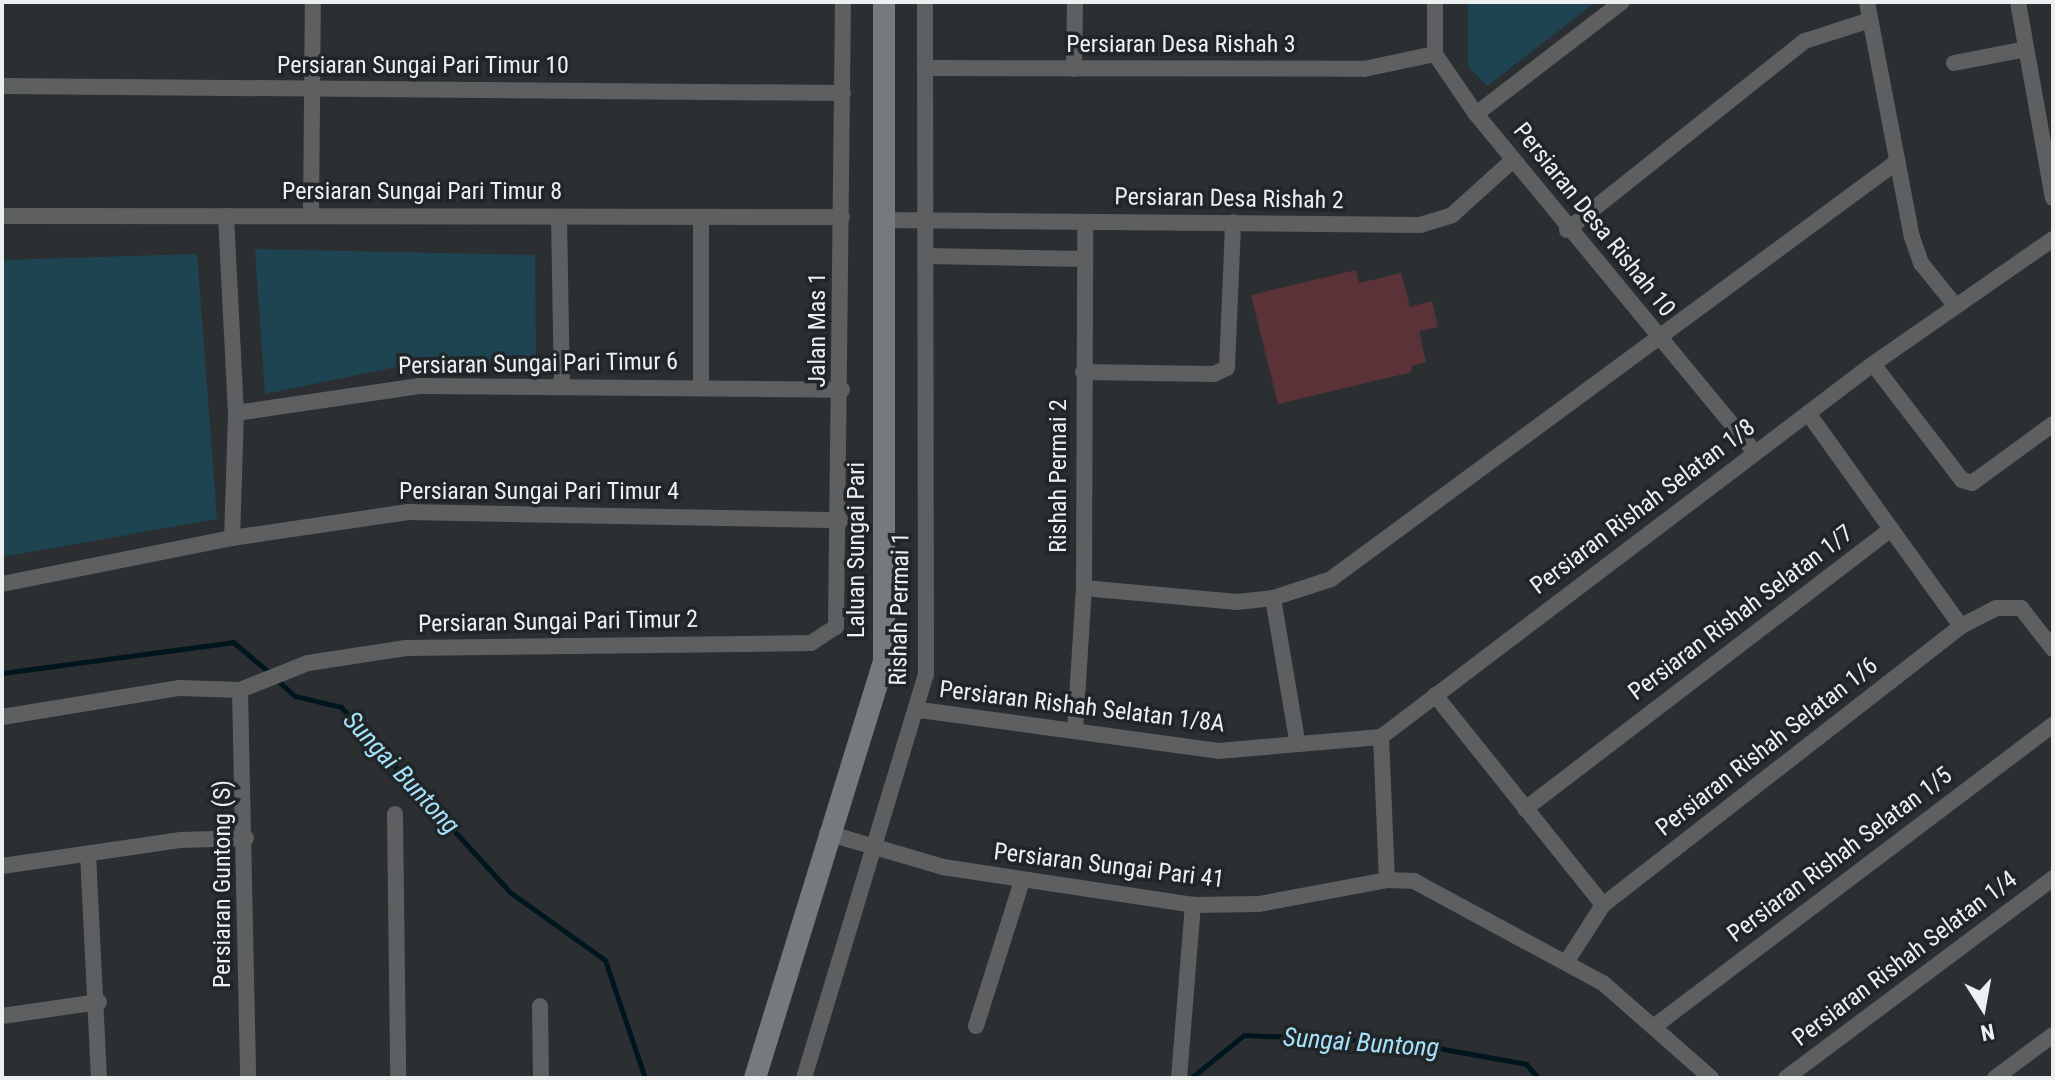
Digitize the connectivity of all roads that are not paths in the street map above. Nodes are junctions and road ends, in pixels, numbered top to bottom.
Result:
1 (313, 2) edge
2 (843, 2) edge
3 (884, 2) edge
4 (925, 2) edge
5 (1075, 2) edge
6 (1435, 2) edge
7 (1622, 2) edge
8 (1867, 2) edge
9 (2018, 2) edge
10 (1870, 20) junction
11 (2026, 49) junction
12 (1435, 54) junction
13 (1954, 63) dead end
14 (925, 68) junction
15 (1074, 69) junction
16 (2, 86) edge
17 (312, 89) junction
18 (843, 93) junction
19 (1476, 114) junction
20 (1512, 161) junction
21 (1898, 161) junction
22 (2053, 198) edge
23 (2, 216) edge
24 (226, 216) junction
25 (311, 216) junction
26 (559, 217) junction
27 (701, 217) junction
28 (842, 217) junction
29 (882, 220) junction
30 (923, 220) junction
31 (1085, 222) junction
32 (1233, 222) junction
33 (1567, 230) junction
34 (2053, 239) edge
35 (927, 256) junction
36 (1084, 259) junction
37 (1954, 304) junction
38 (1659, 339) junction
39 (1873, 364) junction
40 (1083, 372) junction
41 (562, 386) junction
42 (701, 386) junction
43 (842, 390) junction
44 (236, 413) junction
45 (1808, 413) junction
46 (2053, 424) edge
47 (1755, 452) junction
48 (841, 520) junction
49 (1891, 529) junction
50 (232, 538) junction
51 (2, 584) edge
52 (1084, 588) junction
53 (1273, 598) junction
54 (1961, 626) junction
55 (811, 643) joint
56 (2053, 649) edge
57 (240, 690) junction
58 (1435, 695) junction
59 (920, 710) junction
60 (2, 717) edge
61 (2053, 725) edge
62 (1075, 730) junction
63 (1381, 737) junction
64 (1297, 740) junction
65 (1525, 809) junction
66 (395, 814) dead end
67 (827, 833) junction
68 (246, 838) junction
69 (872, 847) junction
70 (88, 854) junction
71 (2, 866) edge
72 (2053, 878) edge
73 (1387, 880) junction
74 (1022, 881) junction
75 (1193, 905) junction
76 (1603, 905) junction
77 (1567, 961) junction
78 (99, 1002) junction
79 (540, 1006) dead end
80 (2, 1016) edge
81 (1656, 1025) junction
82 (976, 1026) dead end
83 (2053, 1035) edge
84 (99, 1078) edge
85 (248, 1078) edge
86 (398, 1078) edge
87 (541, 1078) edge
88 (755, 1078) edge
89 (804, 1078) edge
90 (1179, 1078) edge
91 (1711, 1078) edge
92 (1786, 1078) edge
93 (1995, 1078) edge

1 - 17 street
2 - 18 street, Jalan Mas 1
3 - 29 main road, Laluan Sungai Pari
4 - 14 street, Rishah Permai 1
5 - 15 street
6 - 12 street
7 - 19 street
8 - 10 street
9 - 11 street
10 - 21 street
10 - 33 street
11 - 13 street
11 - 22 street
12 - 15 street, Persiaran Desa Rishah 3
12 - 19 street, Persiaran Desa Rishah 10
14 - 15 street, Persiaran Desa Rishah 3
14 - 30 street, Rishah Permai 1
16 - 17 street, Persiaran Sungai Pari Timur 10
17 - 18 street, Persiaran Sungai Pari Timur 10
17 - 25 street
18 - 28 street, Jalan Mas 1
19 - 20 street, Persiaran Desa Rishah 10
20 - 32 street, Persiaran Desa Rishah 2
20 - 33 street, Persiaran Desa Rishah 10
21 - 37 street
21 - 38 street
23 - 24 street, Persiaran Sungai Pari Timur 8
24 - 25 street, Persiaran Sungai Pari Timur 8
24 - 44 street
25 - 26 street, Persiaran Sungai Pari Timur 8
26 - 27 street, Persiaran Sungai Pari Timur 8
26 - 41 street
27 - 28 street, Persiaran Sungai Pari Timur 8
27 - 42 street
28 - 43 street, Jalan Mas 1
29 - 30 street, Persiaran Desa Rishah 2
29 - 67 main road, Laluan Sungai Pari
30 - 31 street, Persiaran Desa Rishah 2
30 - 35 street, Rishah Permai 1
31 - 32 street, Persiaran Desa Rishah 2
31 - 36 street, Rishah Permai 2
32 - 40 street
33 - 38 street, Persiaran Desa Rishah 10
34 - 37 street, Persiaran Rishah Selatan 1/8
35 - 36 street
35 - 59 street, Rishah Permai 1
36 - 40 street, Rishah Permai 2
37 - 39 street, Persiaran Rishah Selatan 1/8
38 - 47 street, Persiaran Desa Rishah 10
38 - 53 street
39 - 45 street, Persiaran Rishah Selatan 1/8
39 - 46 street
40 - 52 street, Rishah Permai 2
41 - 42 street, Persiaran Sungai Pari Timur 6
41 - 44 street, Persiaran Sungai Pari Timur 6
42 - 43 street, Persiaran Sungai Pari Timur 6
43 - 48 street, Jalan Mas 1
44 - 50 street
45 - 47 street, Persiaran Rishah Selatan 1/8
45 - 49 street
47 - 58 street, Persiaran Rishah Selatan 1/8
48 - 50 street, Persiaran Sungai Pari Timur 4
48 - 55 street, Jalan Mas 1
49 - 54 street, Persiaran Rishah Selatan 1/7
49 - 65 street, Persiaran Rishah Selatan 1/7
50 - 51 street, Persiaran Sungai Pari Timur 4
52 - 53 street
52 - 62 street, Rishah Permai 2
53 - 64 street
54 - 56 street, Persiaran Rishah Selatan 1/6
54 - 76 street, Persiaran Rishah Selatan 1/6
55 - 57 street, Persiaran Sungai Pari Timur 2
57 - 60 street
57 - 68 street, Persiaran Guntong (S)
58 - 63 street, Persiaran Rishah Selatan 1/8
58 - 65 street
59 - 62 street, Persiaran Rishah Selatan 1/8A
59 - 69 street, Rishah Permai 1
61 - 81 street, Persiaran Rishah Selatan 1/5
62 - 64 street, Persiaran Rishah Selatan 1/8A
63 - 64 street, Persiaran Rishah Selatan 1/8A
63 - 73 street
65 - 76 street
66 - 86 street
67 - 69 street, Persiaran Sungai Pari 41
67 - 88 main road, Laluan Sungai Pari
68 - 70 street
68 - 85 street, Persiaran Guntong (S)
69 - 74 street, Persiaran Sungai Pari 41
69 - 89 street, Rishah Permai 1
70 - 71 street
70 - 78 street
72 - 92 street, Persiaran Rishah Selatan 1/4
73 - 75 street, Persiaran Sungai Pari 41
73 - 77 street, Persiaran Sungai Pari 41
74 - 75 street, Persiaran Sungai Pari 41
74 - 82 street
75 - 90 street
76 - 77 street, Persiaran Rishah Selatan 1/6
77 - 81 street, Persiaran Sungai Pari 41
78 - 80 street
78 - 84 street
79 - 87 street
81 - 91 street, Persiaran Sungai Pari 41
83 - 93 street

